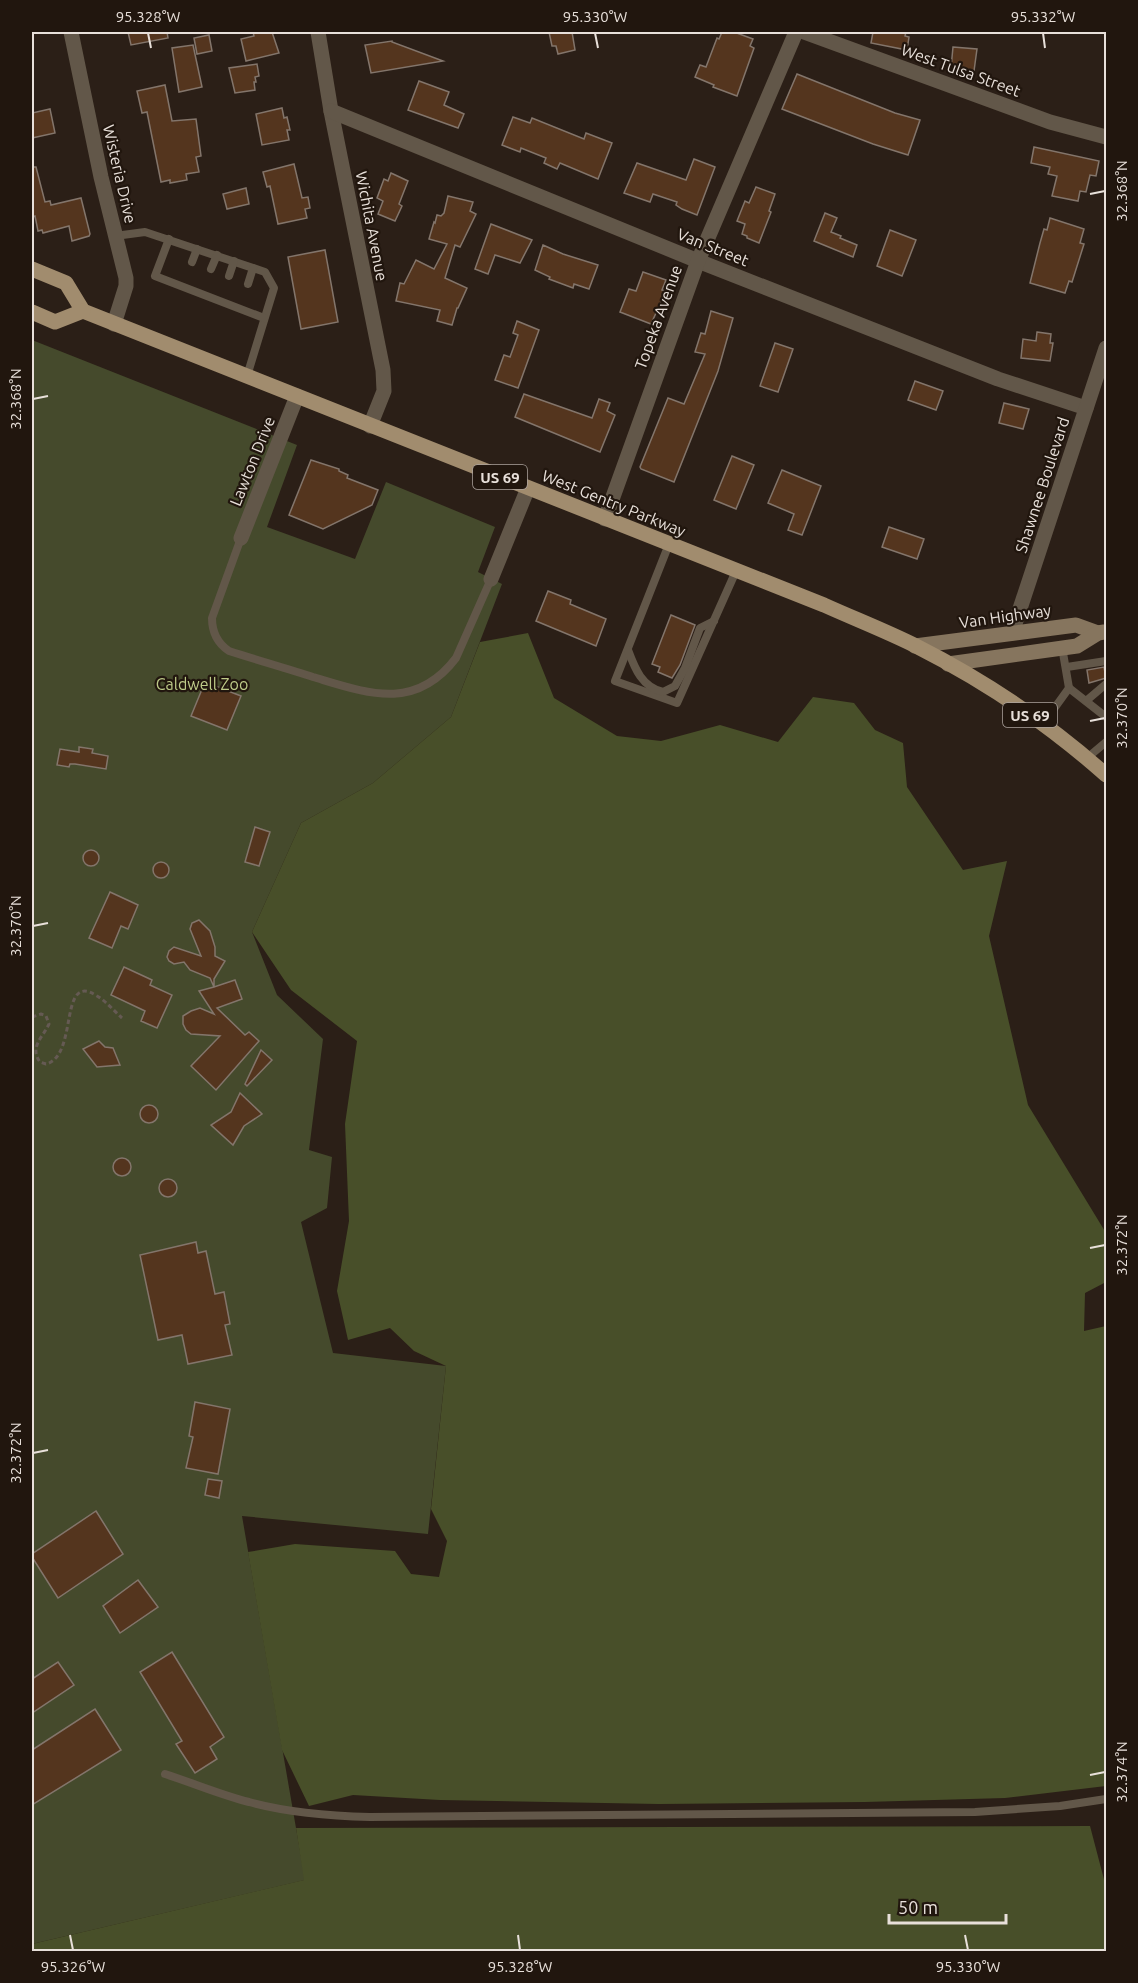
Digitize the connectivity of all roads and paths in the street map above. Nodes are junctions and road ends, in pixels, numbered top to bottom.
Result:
1 (71, 32) edge
2 (318, 32) edge
3 (796, 32) edge
4 (804, 32) edge
5 (331, 111) junction
6 (1107, 137) edge
7 (116, 236) junction
8 (169, 239) junction
9 (197, 249) junction
10 (217, 255) junction
11 (234, 261) junction
12 (698, 261) junction
13 (192, 262) dead end
14 (253, 268) junction
15 (32, 269) edge
16 (211, 269) dead end
17 (229, 276) dead end
18 (248, 284) dead end
19 (83, 311) junction
20 (32, 312) edge
21 (264, 318) junction
22 (114, 324) junction
23 (1107, 348) edge
24 (247, 376) junction
25 (1101, 381) edge
26 (297, 396) junction
27 (1086, 408) junction
28 (370, 426) junction
29 (528, 488) junction
30 (606, 519) junction
31 (241, 538) joint
32 (669, 544) junction
33 (736, 571) junction
34 (491, 579) joint
35 (714, 621) junction
36 (1102, 632) edge
37 (1012, 633) junction
38 (915, 646) junction
39 (1062, 647) junction
40 (628, 650) junction
41 (1107, 661) edge
42 (948, 663) junction
43 (1067, 667) junction
44 (1107, 684) edge
45 (1069, 688) junction
46 (1086, 701) junction
47 (1107, 717) edge
48 (1044, 724) junction
49 (1107, 742) edge
50 (1087, 758) junction
51 (1107, 775) edge
52 (32, 1017) edge
53 (122, 1018) dead end
54 (165, 1774) dead end
55 (1107, 1799) edge

1 - 7 street, Wisteria Drive
2 - 5 street, Wichita Avenue
3 - 12 street, Topeka Avenue
4 - 6 street, West Tulsa Street
5 - 12 street, Van Street
5 - 28 street, Wichita Avenue
7 - 8 lane
7 - 22 street, Wisteria Drive
8 - 9 lane
8 - 21 lane
9 - 10 lane
9 - 13 lane
10 - 11 lane
10 - 16 lane
11 - 14 lane
11 - 17 lane
12 - 27 street, Van Street
12 - 30 street, Topeka Avenue
14 - 18 lane
14 - 21 lane
15 - 19 main road
19 - 20 main road
19 - 22 main road, West Gentry Parkway / US 69
21 - 24 lane
22 - 24 main road, West Gentry Parkway / US 69
23 - 25 street, Shawnee Boulevard
24 - 26 main road, West Gentry Parkway / US 69
25 - 27 street, Shawnee Boulevard
26 - 28 main road, West Gentry Parkway / US 69
26 - 31 street, Lawton Drive
27 - 37 street, Shawnee Boulevard
28 - 29 main road, West Gentry Parkway / US 69
29 - 30 main road, West Gentry Parkway / US 69
29 - 34 street
30 - 32 main road, West Gentry Parkway / US 69
31 - 34 lane
32 - 33 main road, West Gentry Parkway / US 69
32 - 40 lane
33 - 35 lane
33 - 38 main road, West Gentry Parkway / US 69
35 - 40 lane
35 - 40 lane
36 - 37 main road, Van Highway
36 - 39 main road, Van Highway
37 - 38 main road, Van Highway
38 - 42 main road, West Gentry Parkway / US 69
39 - 42 main road, Van Highway
39 - 43 lane
41 - 43 lane
42 - 48 main road, West Gentry Parkway / US 69
43 - 45 lane
44 - 46 lane
45 - 46 lane
45 - 48 lane
46 - 47 lane
48 - 50 main road, West Gentry Parkway / US 69
49 - 50 lane
50 - 51 main road, West Gentry Parkway / US 69
52 - 53 path
54 - 55 lane

